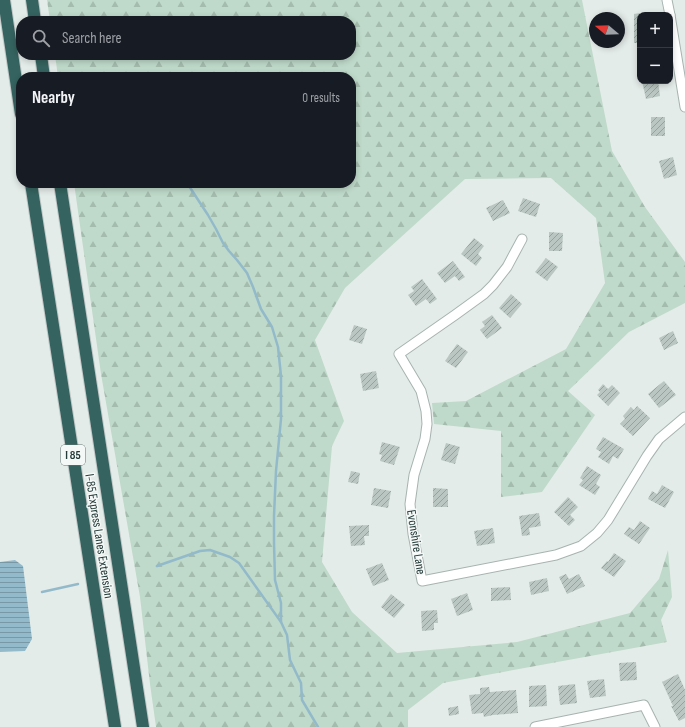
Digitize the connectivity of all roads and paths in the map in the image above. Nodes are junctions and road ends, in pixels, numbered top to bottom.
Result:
1 (4, 0) edge
2 (32, 0) edge
3 (667, 0) edge
4 (669, 12) edge
5 (34, 16) edge
6 (673, 33) edge
7 (42, 60) edge
8 (43, 72) edge
9 (16, 80) edge
10 (685, 107) edge
11 (32, 188) edge
12 (61, 188) edge
13 (522, 239) dead end
14 (685, 417) edge
15 (115, 727) edge
16 (143, 727) edge
17 (535, 727) edge
18 (655, 727) edge

1 - 9 highway
2 - 5 highway
3 - 4 street
6 - 10 street
7 - 8 highway
11 - 15 highway, I-85 Express Lanes Extension / I 85
12 - 16 highway, I-85 Express Lanes Extension / I 85
13 - 14 street, Evonshire Lane
17 - 18 street

